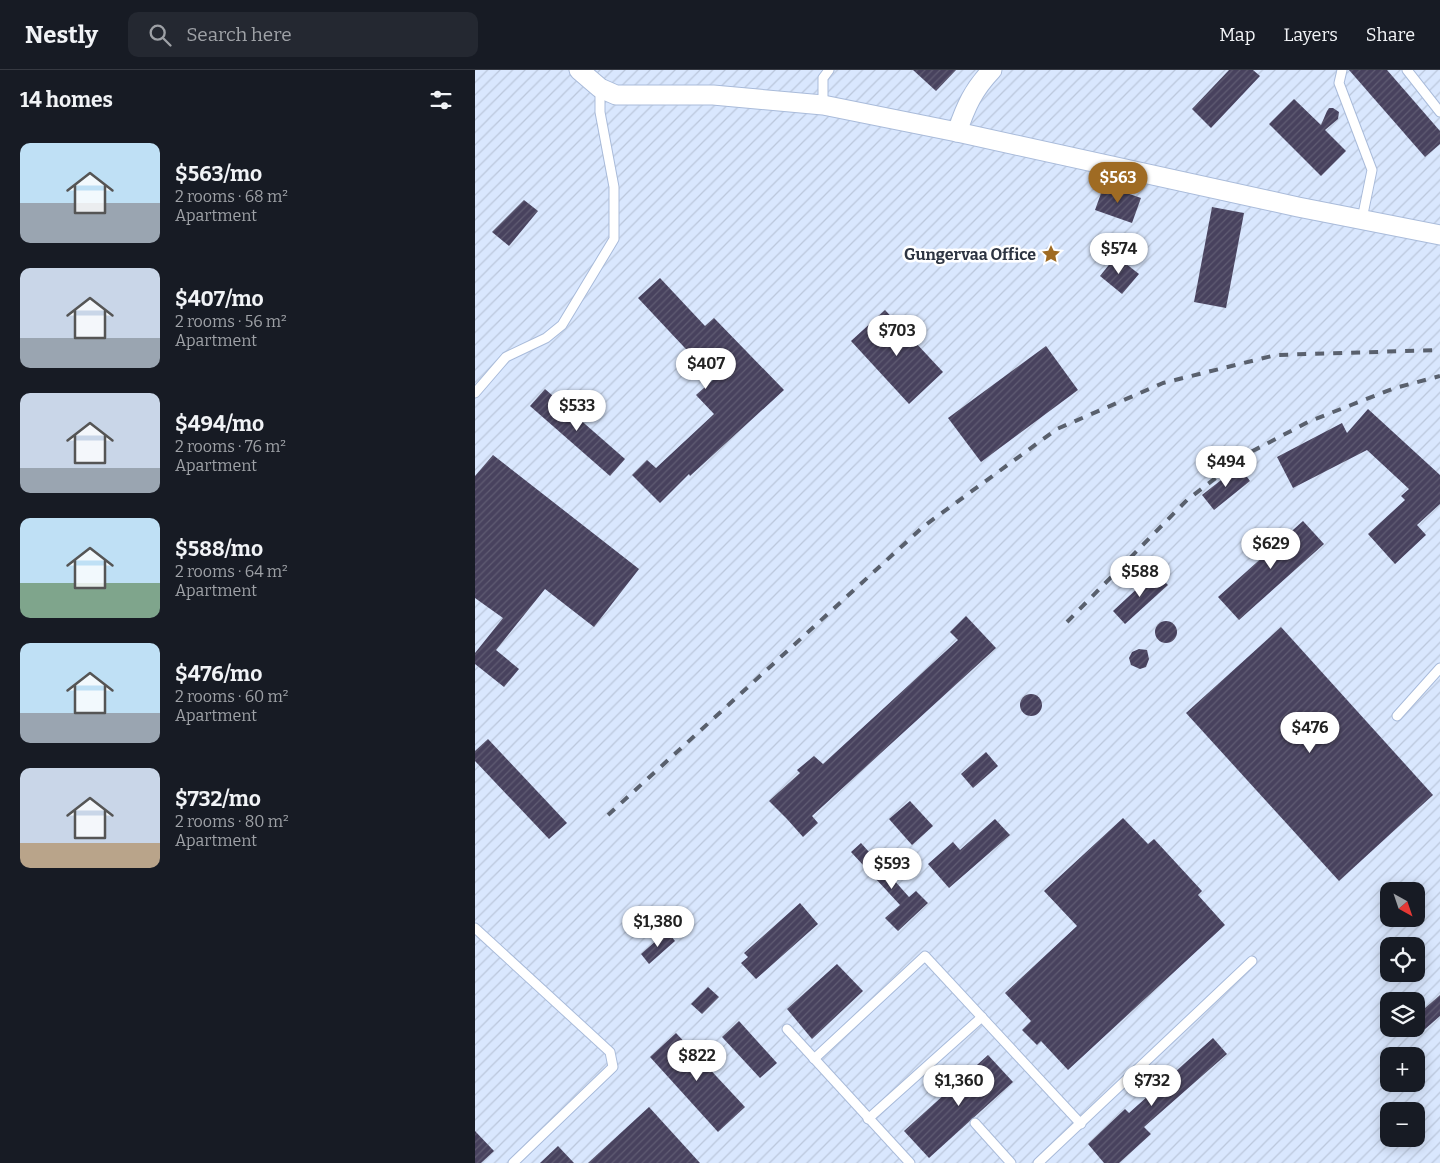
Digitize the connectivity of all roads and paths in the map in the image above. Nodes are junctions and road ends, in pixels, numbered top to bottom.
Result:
1 (579, 70) edge
2 (829, 70) edge
3 (992, 70) edge
4 (1341, 70) edge
5 (1407, 70) edge
6 (600, 88) junction
7 (823, 105) junction
8 (1440, 112) edge
9 (957, 132) junction
10 (1362, 220) junction
11 (1440, 235) edge
12 (475, 393) edge
13 (1440, 668) edge
14 (1397, 716) dead end
15 (475, 928) edge
16 (1252, 961) dead end
17 (981, 1017) junction
18 (787, 1029) dead end
19 (814, 1059) junction
20 (868, 1118) junction
21 (975, 1123) dead end
22 (1081, 1124) junction
23 (513, 1163) edge
24 (910, 1163) edge
25 (1011, 1163) edge
26 (1038, 1163) edge

1 - 6 street
2 - 7 lane
3 - 9 street
4 - 10 lane
5 - 8 lane
6 - 7 street
6 - 12 lane
7 - 9 street
9 - 10 street
10 - 11 street
13 - 14 lane
15 - 23 lane
16 - 22 lane
17 - 19 lane
17 - 20 lane
17 - 22 lane
18 - 19 lane
19 - 20 lane
20 - 24 lane
21 - 25 lane
22 - 26 lane

